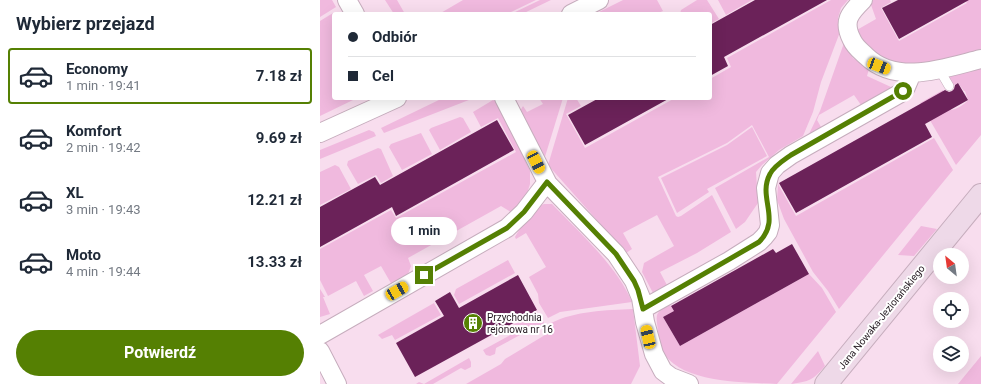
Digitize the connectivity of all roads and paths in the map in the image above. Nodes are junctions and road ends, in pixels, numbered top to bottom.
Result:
1 (347, 0) edge
2 (599, 0) edge
3 (863, 0) edge
4 (354, 12) edge
5 (575, 12) edge
6 (981, 59) edge
7 (939, 69) junction
8 (912, 73) junction
9 (949, 86) dead end
10 (393, 100) edge
11 (505, 100) edge
12 (320, 133) edge
13 (547, 182) junction
14 (981, 195) edge
15 (643, 309) junction
16 (320, 335) edge
17 (320, 351) edge
18 (337, 384) edge
19 (689, 384) edge
20 (826, 384) edge

1 - 4 street
2 - 5 street
3 - 8 street
6 - 7 street
7 - 8 street
7 - 9 lane
8 - 15 street
10 - 12 street
11 - 13 street
13 - 15 street
13 - 16 street
14 - 20 street, Jana Nowaka-Jeziorańskiego
15 - 19 street
17 - 18 street

